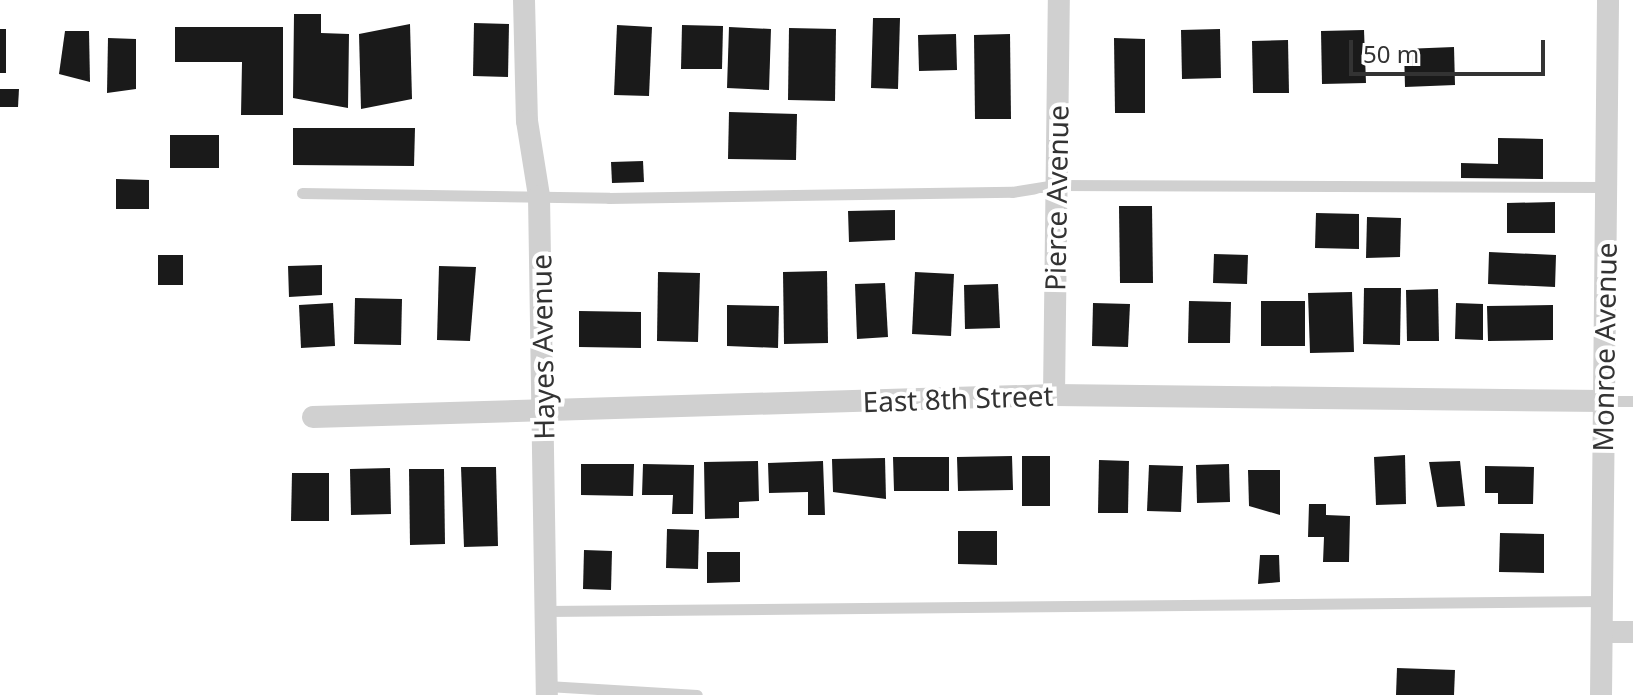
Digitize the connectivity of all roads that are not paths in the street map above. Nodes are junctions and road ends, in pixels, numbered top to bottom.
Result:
1 (524, 0) edge
2 (1059, 0) edge
3 (1608, 0) edge
4 (1055, 185) junction
5 (1606, 187) junction
6 (302, 193) dead end
7 (539, 196) junction
8 (1054, 395) junction
9 (1604, 401) junction
10 (1633, 401) edge
11 (544, 411) junction
12 (313, 417) dead end
13 (1602, 601) junction
14 (546, 611) junction
15 (1602, 632) junction
16 (1633, 632) edge
17 (547, 690) edge
18 (697, 695) edge
19 (1601, 695) edge

1 - 7 street, Hayes Avenue
2 - 4 street, Pierce Avenue
3 - 5 street, Monroe Avenue
4 - 5 lane
4 - 7 lane
4 - 8 street, Pierce Avenue
5 - 9 street, Monroe Avenue
6 - 7 lane
7 - 11 street, Hayes Avenue
8 - 9 street, East 8th Street
8 - 11 street, East 8th Street
9 - 10 lane
9 - 13 street, Monroe Avenue
11 - 12 street, East 8th Street
11 - 14 street, Hayes Avenue
13 - 14 lane
13 - 15 street, Monroe Avenue
14 - 17 street, Hayes Avenue
15 - 16 street
15 - 19 street, Monroe Avenue
17 - 18 lane

